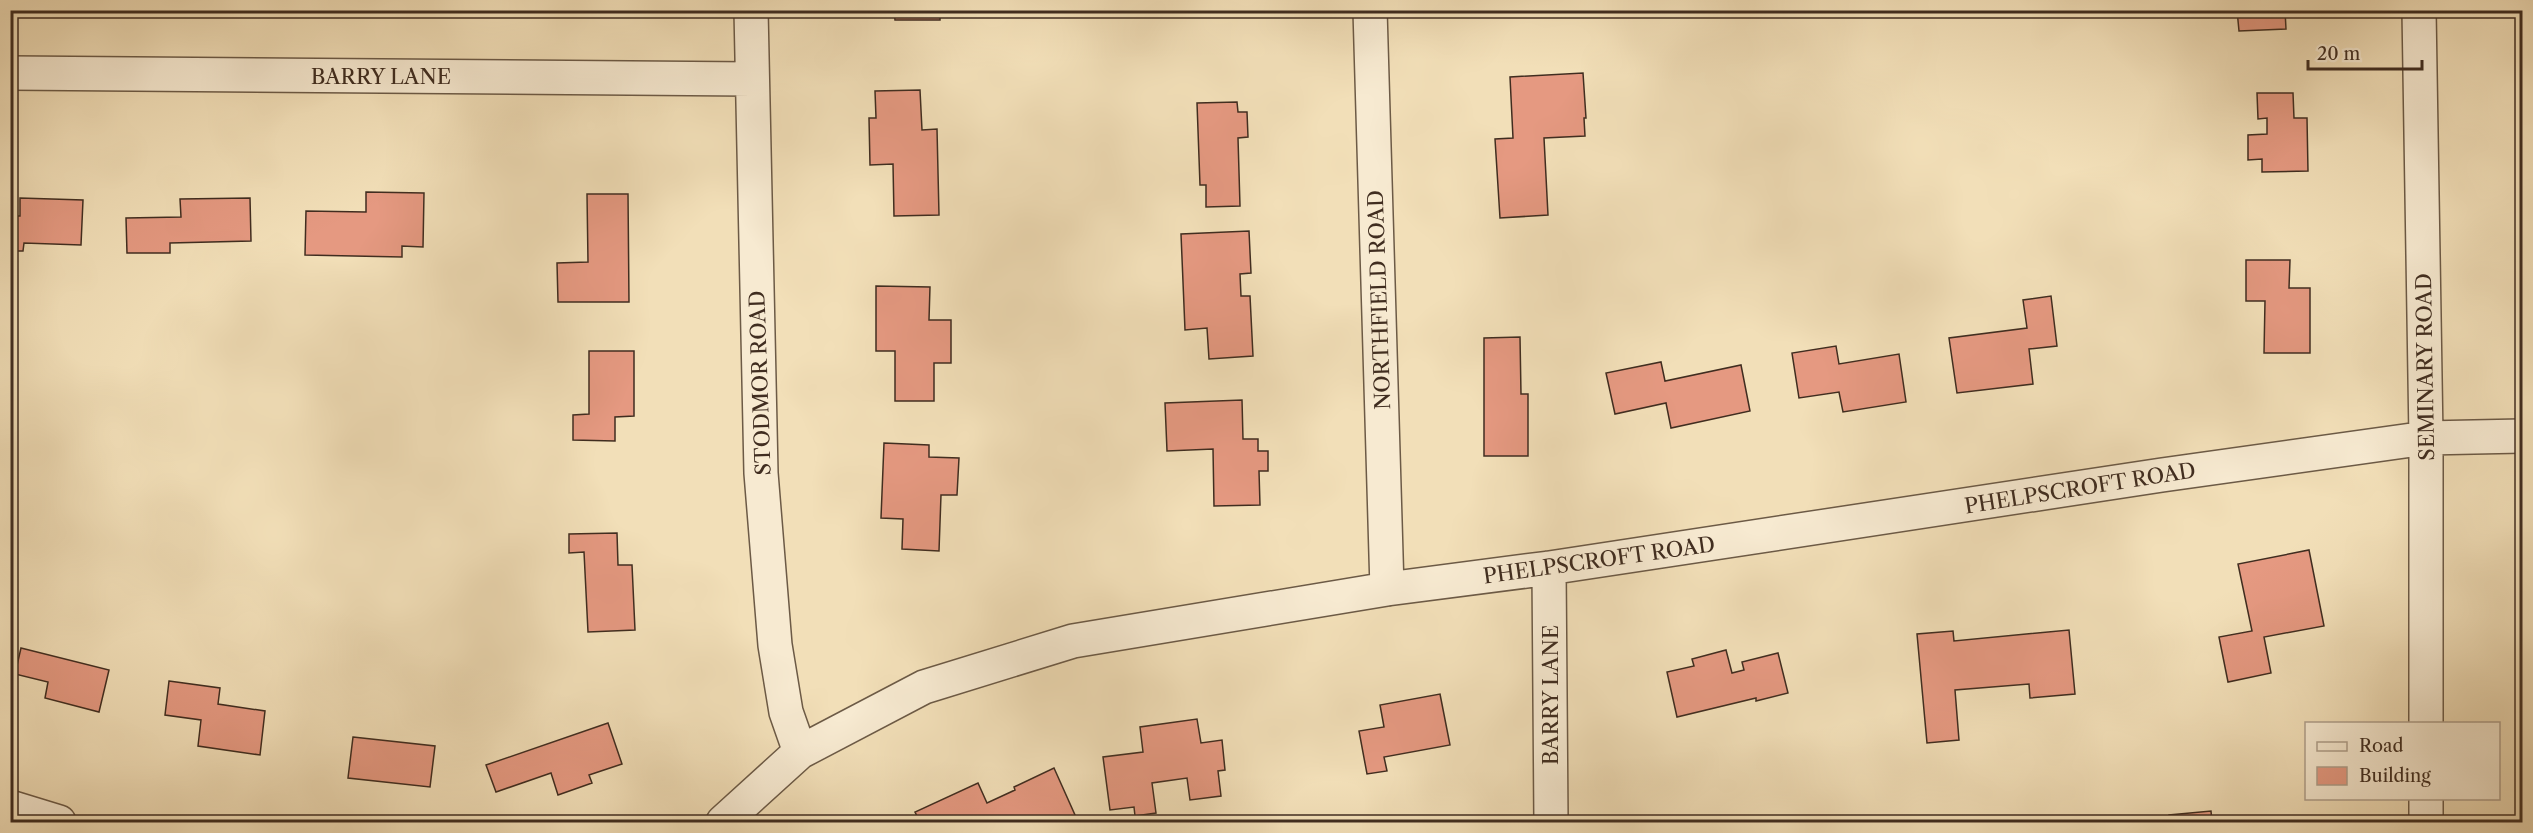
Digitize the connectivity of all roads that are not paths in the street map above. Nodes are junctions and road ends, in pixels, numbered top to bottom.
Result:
1 (751, 10) edge
2 (1370, 10) edge
3 (2419, 10) edge
4 (10, 73) edge
5 (751, 79) junction
6 (2523, 435) edge
7 (2426, 438) junction
8 (1549, 568) junction
9 (1387, 589) junction
10 (2426, 722) edge
11 (800, 752) junction
12 (2426, 800) edge
13 (10, 807) edge
14 (59, 822) edge
15 (723, 822) edge
16 (1551, 822) edge
17 (2426, 822) edge

1 - 5 street, STODMOR ROAD
2 - 9 street, NORTHFIELD ROAD
3 - 7 street, SEMINARY ROAD
4 - 5 street, BARRY LANE
5 - 11 street, STODMOR ROAD
6 - 7 street, PHELPSCROFT ROAD
7 - 8 street, PHELPSCROFT ROAD
7 - 10 street, SEMINARY ROAD
8 - 9 street, PHELPSCROFT ROAD
8 - 16 street, BARRY LANE
9 - 11 street, PHELPSCROFT ROAD
11 - 15 street, PHELPSCROFT ROAD
12 - 17 street
13 - 14 street

